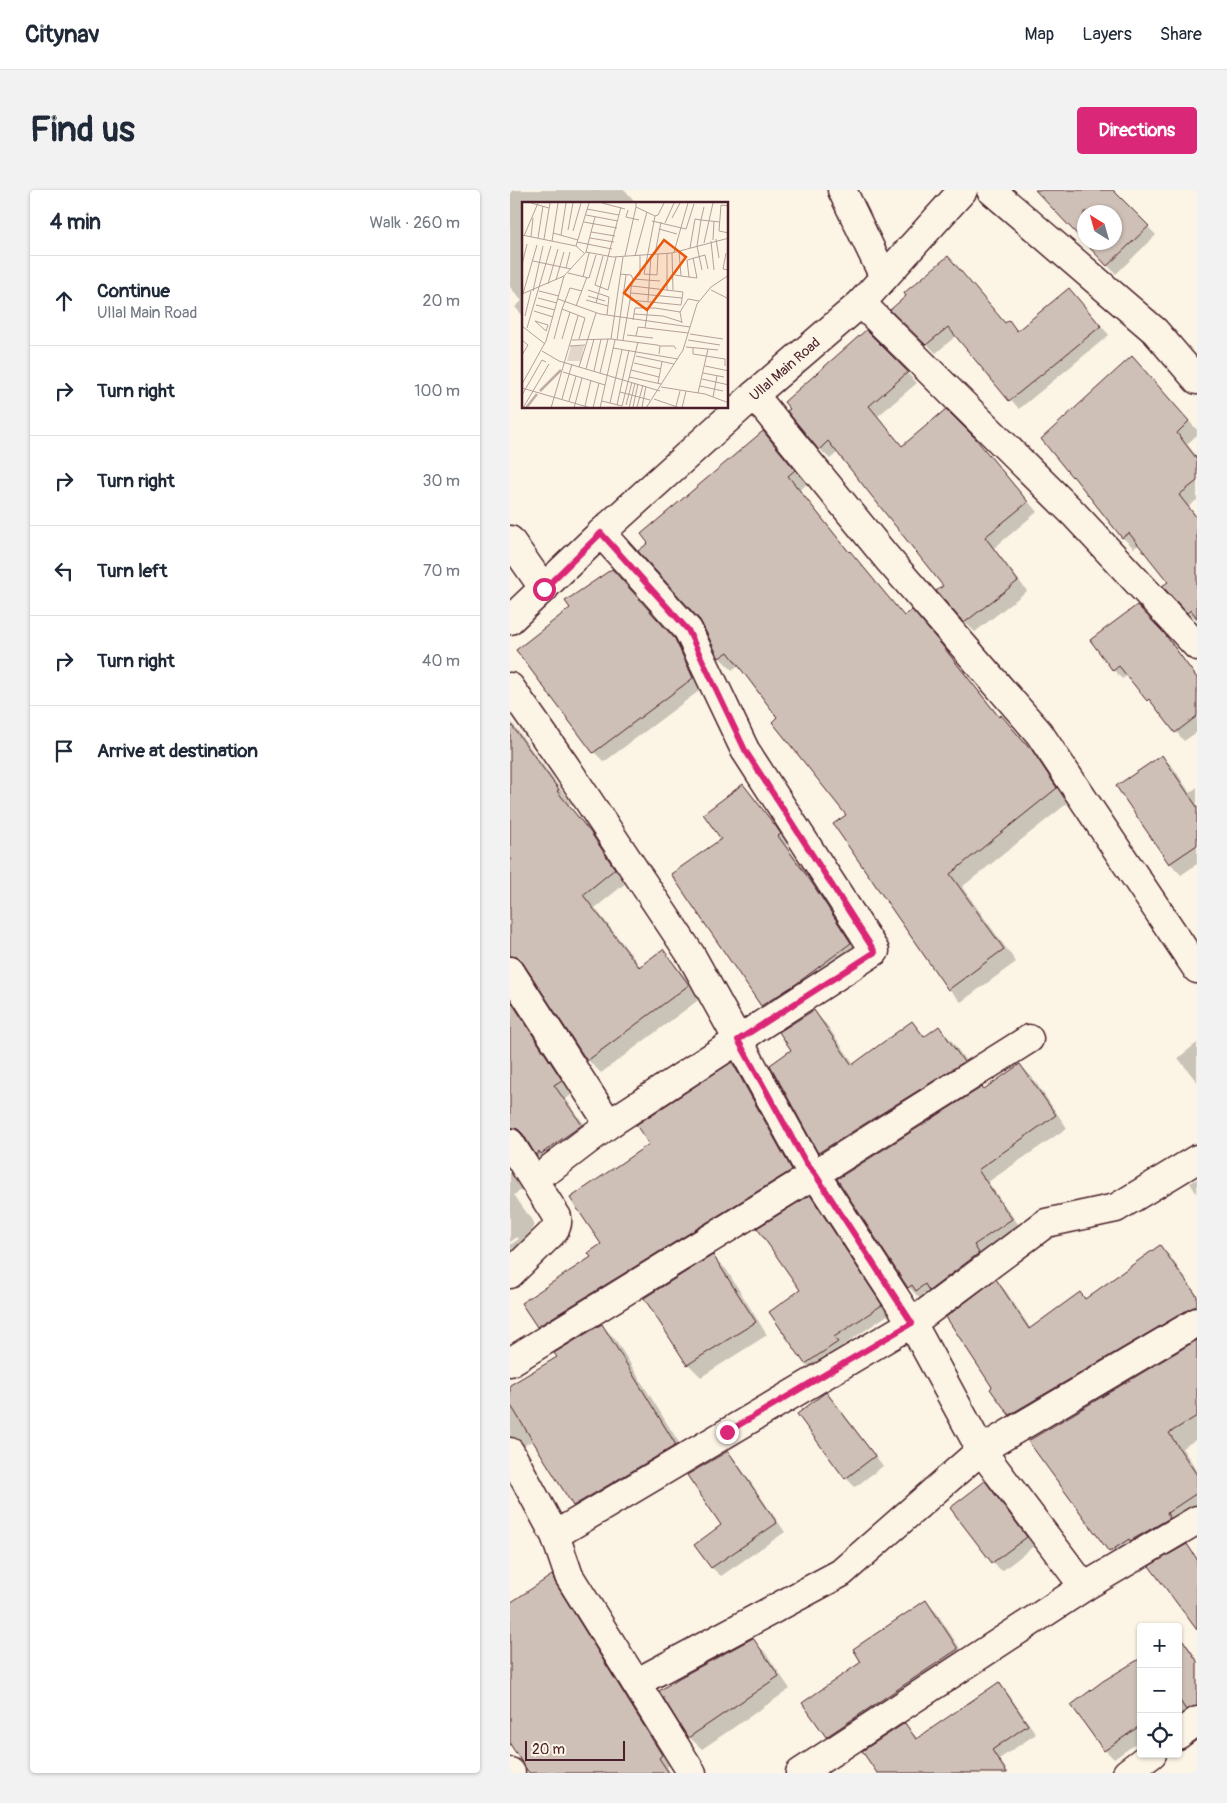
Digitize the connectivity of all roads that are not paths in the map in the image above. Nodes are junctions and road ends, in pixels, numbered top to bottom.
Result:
1 (842, 190) edge
2 (963, 190) edge
3 (991, 190) edge
4 (884, 277) junction
5 (861, 303) junction
6 (1197, 380) edge
7 (754, 395) junction
8 (601, 533) junction
9 (510, 540) edge
10 (544, 589) junction
11 (510, 620) edge
12 (1197, 646) edge
13 (510, 687) edge
14 (1197, 969) edge
15 (510, 971) edge
16 (1029, 1039) dead end
17 (738, 1040) junction
18 (609, 1124) junction
19 (510, 1143) edge
20 (1197, 1159) edge
21 (550, 1169) dead end
22 (815, 1174) junction
23 (510, 1274) edge
24 (1197, 1322) edge
25 (912, 1323) junction
26 (510, 1362) edge
27 (980, 1450) junction
28 (510, 1452) edge
29 (1197, 1520) edge
30 (555, 1535) junction
31 (1084, 1587) junction
32 (636, 1683) junction
33 (1197, 1721) edge
34 (1182, 1731) edge
35 (1147, 1758) edge
36 (692, 1773) edge
37 (800, 1773) edge
38 (1127, 1773) edge

1 - 4 street
2 - 4 street, Ullal Main Road
3 - 6 street
4 - 5 street, Ullal Main Road
5 - 7 street, Ullal Main Road
5 - 12 street
7 - 8 street, Ullal Main Road
7 - 14 street
8 - 10 street, Ullal Main Road
8 - 17 street
9 - 10 street
10 - 11 street, Ullal Main Road
13 - 17 street
15 - 18 street
16 - 22 street
17 - 18 street
17 - 22 street
18 - 21 street
19 - 23 street
20 - 25 street
22 - 25 street
22 - 26 street
24 - 27 street
25 - 27 street
25 - 30 street
27 - 31 street
27 - 32 street
28 - 30 street
29 - 31 street
30 - 32 street
31 - 37 street
32 - 36 street
33 - 34 street
35 - 38 street

